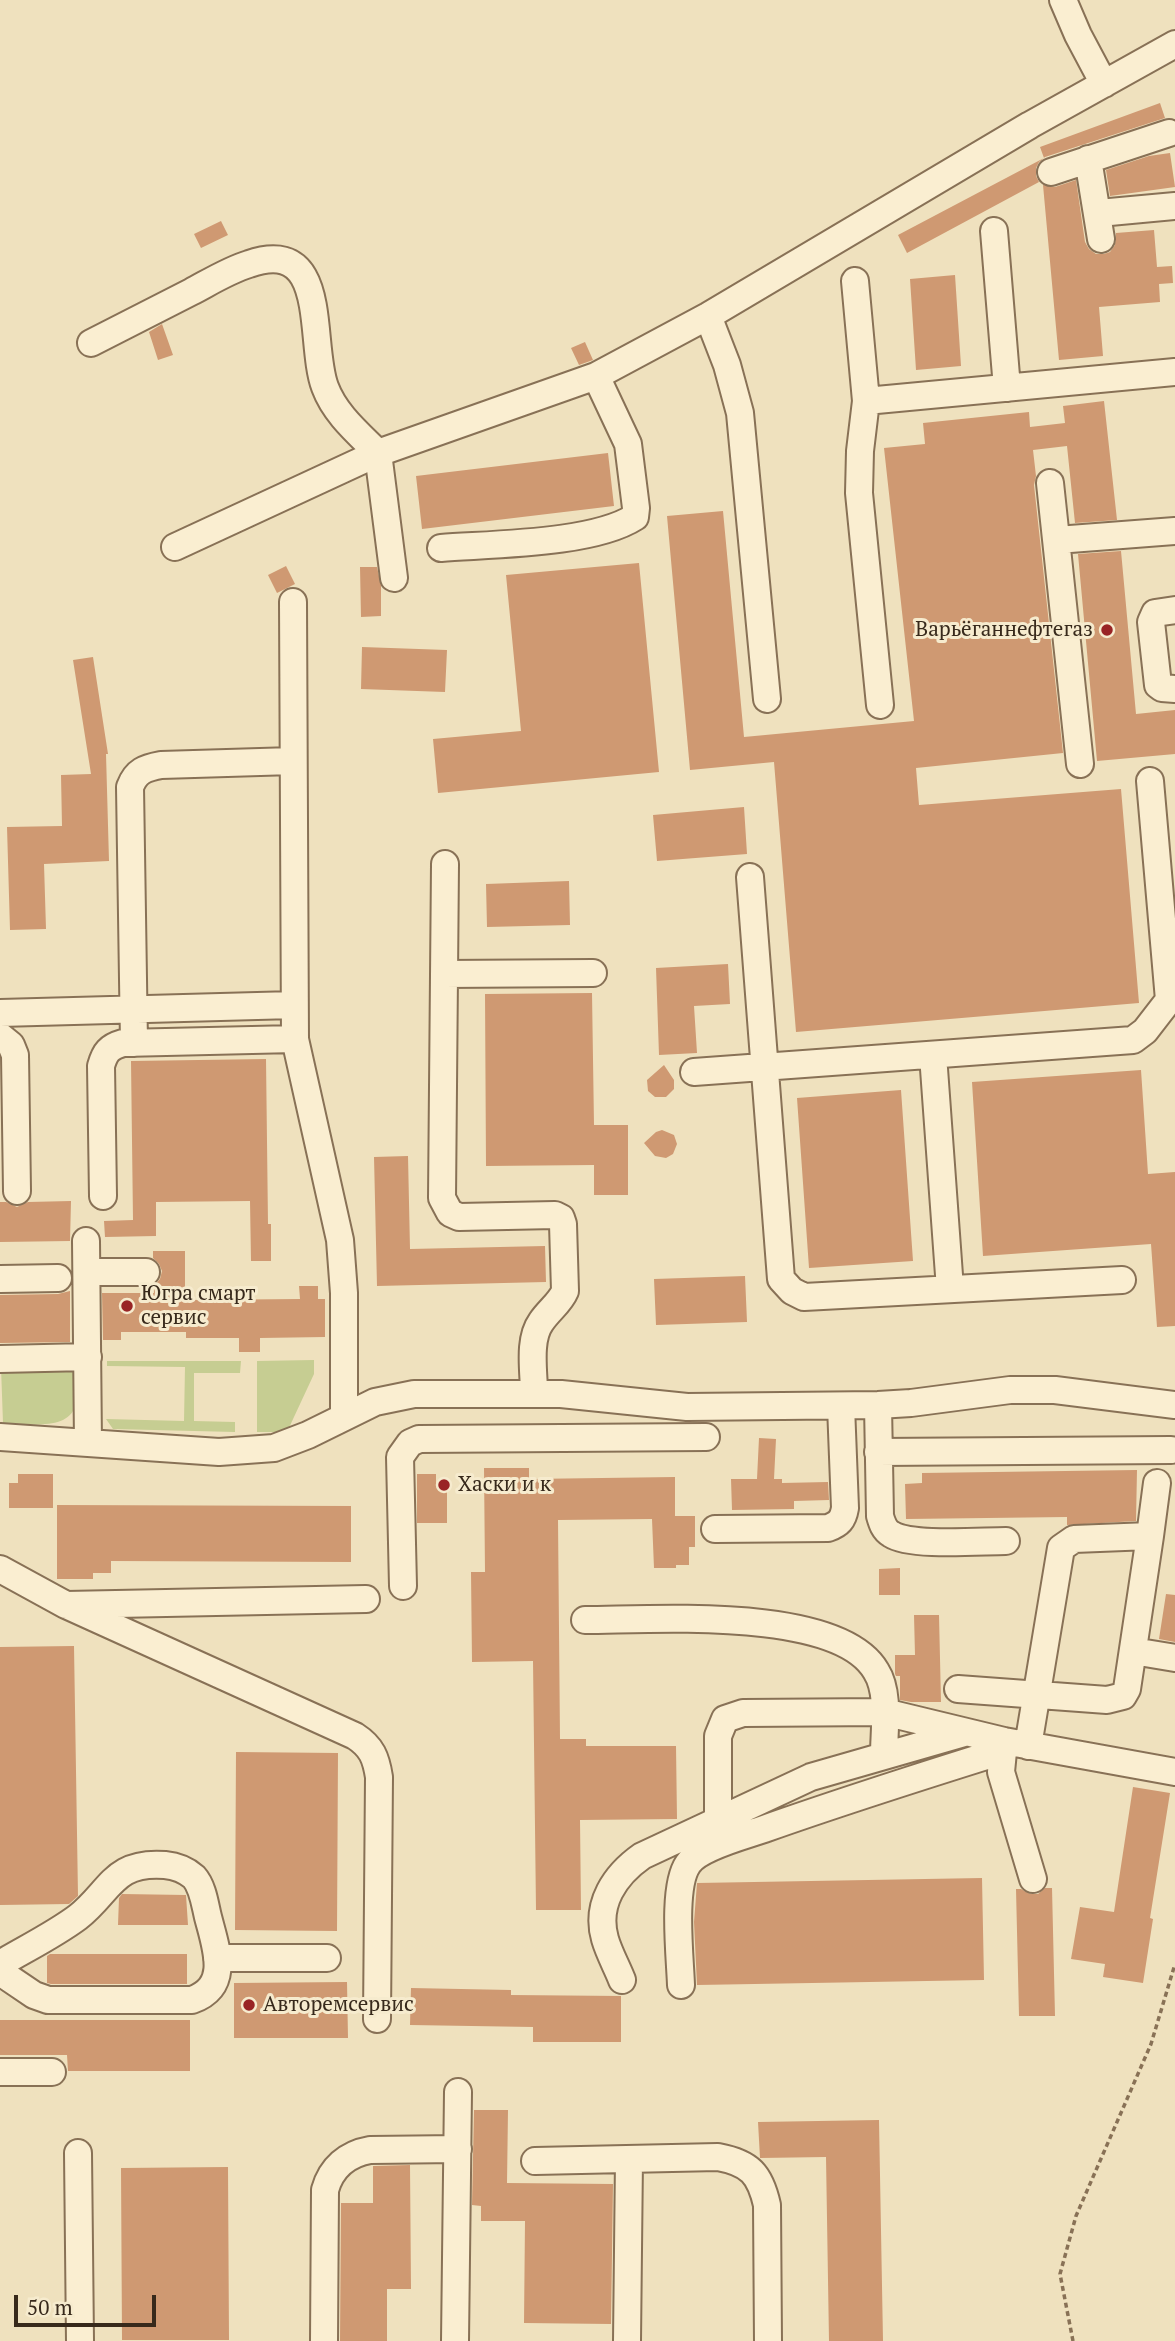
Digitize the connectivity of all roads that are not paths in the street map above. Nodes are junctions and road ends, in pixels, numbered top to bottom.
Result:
1 (1063, 0) edge
2 (1175, 44) edge
3 (1104, 84) junction
4 (1169, 133) dead end
5 (1088, 159) junction
6 (1051, 172) dead end
7 (1175, 206) edge
8 (1099, 213) junction
9 (994, 231) dead end
10 (1101, 239) dead end
11 (855, 281) dead end
12 (708, 316) junction
13 (91, 343) dead end
14 (1175, 372) edge
15 (596, 376) junction
16 (1007, 388) junction
17 (866, 401) junction
18 (379, 453) junction
19 (1050, 483) dead end
20 (1175, 531) edge
21 (1057, 540) junction
22 (176, 547) dead end
23 (441, 548) dead end
24 (394, 579) dead end
25 (293, 602) dead end
26 (1175, 610) edge
27 (1175, 689) edge
28 (767, 699) dead end
29 (880, 705) dead end
30 (293, 761) junction
31 (1080, 764) dead end
32 (1150, 781) dead end
33 (445, 864) dead end
34 (750, 877) dead end
35 (593, 973) dead end
36 (444, 974) junction
37 (1172, 1000) edge
38 (294, 1005) junction
39 (134, 1010) junction
40 (0, 1013) edge
41 (0, 1036) edge
42 (295, 1039) junction
43 (134, 1043) junction
44 (933, 1055) junction
45 (764, 1067) junction
46 (694, 1072) dead end
47 (17, 1191) dead end
48 (103, 1196) dead end
49 (86, 1241) dead end
50 (87, 1272) junction
51 (146, 1272) dead end
52 (58, 1278) dead end
53 (0, 1279) edge
54 (1122, 1280) dead end
55 (950, 1289) junction
56 (88, 1357) junction
57 (0, 1359) edge
58 (524, 1393) junction
59 (878, 1405) junction
60 (1175, 1405) edge
61 (841, 1406) junction
62 (344, 1416) junction
63 (0, 1437) edge
64 (706, 1437) dead end
65 (516, 1439) junction
66 (88, 1443) junction
67 (1171, 1450) dead end
68 (878, 1452) junction
69 (1157, 1483) dead end
70 (715, 1529) dead end
71 (1150, 1536) junction
72 (1006, 1541) dead end
73 (0, 1569) edge
74 (403, 1586) dead end
75 (366, 1600) dead end
76 (66, 1605) junction
77 (585, 1620) dead end
78 (1133, 1651) junction
79 (1175, 1658) edge
80 (958, 1689) dead end
81 (1036, 1695) junction
82 (884, 1712) junction
83 (965, 1732) junction
84 (1011, 1746) junction
85 (884, 1755) junction
86 (1175, 1772) edge
87 (718, 1820) junction
88 (1033, 1880) dead end
89 (217, 1958) junction
90 (327, 1958) dead end
91 (0, 1964) edge
92 (0, 1972) edge
93 (622, 1980) dead end
94 (681, 1985) dead end
95 (377, 2020) dead end
96 (0, 2072) edge
97 (52, 2072) dead end
98 (458, 2092) dead end
99 (458, 2149) junction
100 (78, 2153) dead end
101 (629, 2159) junction
102 (535, 2161) dead end
103 (80, 2341) edge
104 (324, 2341) edge
105 (456, 2341) edge
106 (627, 2341) edge
107 (768, 2341) edge

1 - 3 street
2 - 3 street
3 - 12 street
4 - 5 street
5 - 6 street
5 - 8 street
7 - 8 street
8 - 10 street
9 - 16 street
11 - 17 street
12 - 15 street
12 - 28 street
13 - 18 street
14 - 16 street
15 - 18 street
15 - 23 street
16 - 17 street
17 - 29 street
18 - 22 street
18 - 24 street
19 - 21 street
20 - 21 street
21 - 31 street
25 - 30 street
26 - 27 street
30 - 38 street
30 - 39 street
32 - 37 street
33 - 36 street
34 - 45 street
35 - 36 street
36 - 58 street
37 - 44 street
38 - 39 street
38 - 42 street
39 - 40 street
39 - 43 street
41 - 47 street
42 - 43 street
42 - 62 street
43 - 48 street
44 - 45 street
44 - 55 street
45 - 46 street
45 - 55 street
49 - 50 street
50 - 51 street
50 - 56 street
52 - 53 street
54 - 55 street
56 - 57 street
56 - 66 street
58 - 61 street
58 - 62 street
58 - 65 street
59 - 60 street
59 - 61 street
59 - 68 street
61 - 70 street
62 - 66 street
63 - 66 street
64 - 65 street
65 - 74 street
67 - 68 street
68 - 72 street
69 - 71 street
71 - 78 street
71 - 81 street
73 - 76 street
75 - 76 street
76 - 95 street
77 - 82 street
78 - 79 street
78 - 81 street
80 - 81 street
81 - 84 street
82 - 83 street
82 - 85 street
82 - 87 street
83 - 84 street
83 - 85 street
84 - 86 street
84 - 88 street
84 - 94 street
85 - 87 street
87 - 93 street
89 - 90 street
89 - 91 street
89 - 92 street
96 - 97 street
98 - 99 street
99 - 104 street
99 - 105 street
100 - 103 street
101 - 102 street
101 - 106 street
101 - 107 street

